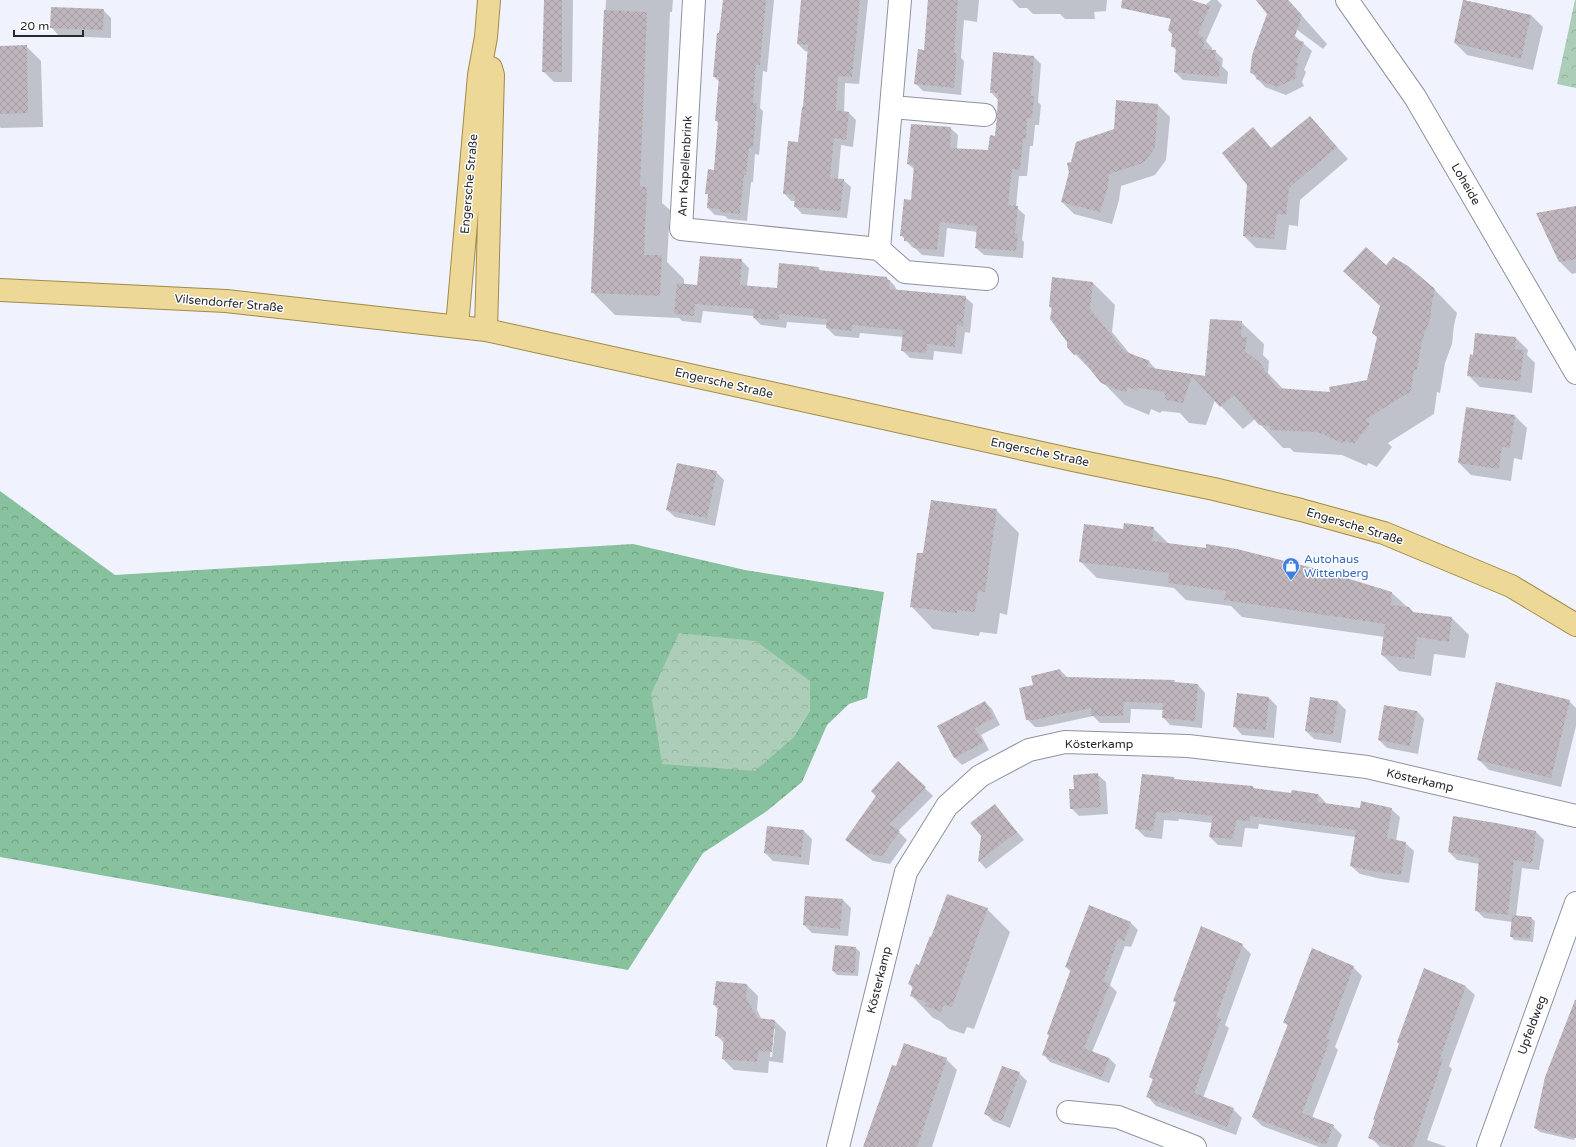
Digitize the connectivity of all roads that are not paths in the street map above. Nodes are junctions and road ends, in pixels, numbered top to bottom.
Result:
1 (489, 0) edge
2 (694, 0) edge
3 (900, 0) edge
4 (1347, 0) edge
5 (486, 37) junction
6 (892, 107) junction
7 (984, 115) dead end
8 (880, 249) junction
9 (988, 279) dead end
10 (0, 290) edge
11 (458, 326) junction
12 (486, 330) junction
13 (1576, 373) edge
14 (1576, 625) edge
15 (1576, 816) edge
16 (1576, 903) edge
17 (1068, 1112) dead end
18 (838, 1147) edge
19 (1195, 1147) edge
20 (1488, 1147) edge

1 - 5 main road, Engersche Straße
2 - 8 street, Am Kapellenbrink
3 - 6 street
4 - 13 street, Loheide
5 - 11 main road, Engersche Straße
5 - 12 main road, Engersche Straße
6 - 7 street
6 - 8 street
8 - 9 street
10 - 11 main road, Vilsendorfer Straße
11 - 12 main road, Engersche Straße
12 - 14 main road, Engersche Straße
15 - 18 street, Kösterkamp
16 - 20 street, Upfeldweg
17 - 19 street

